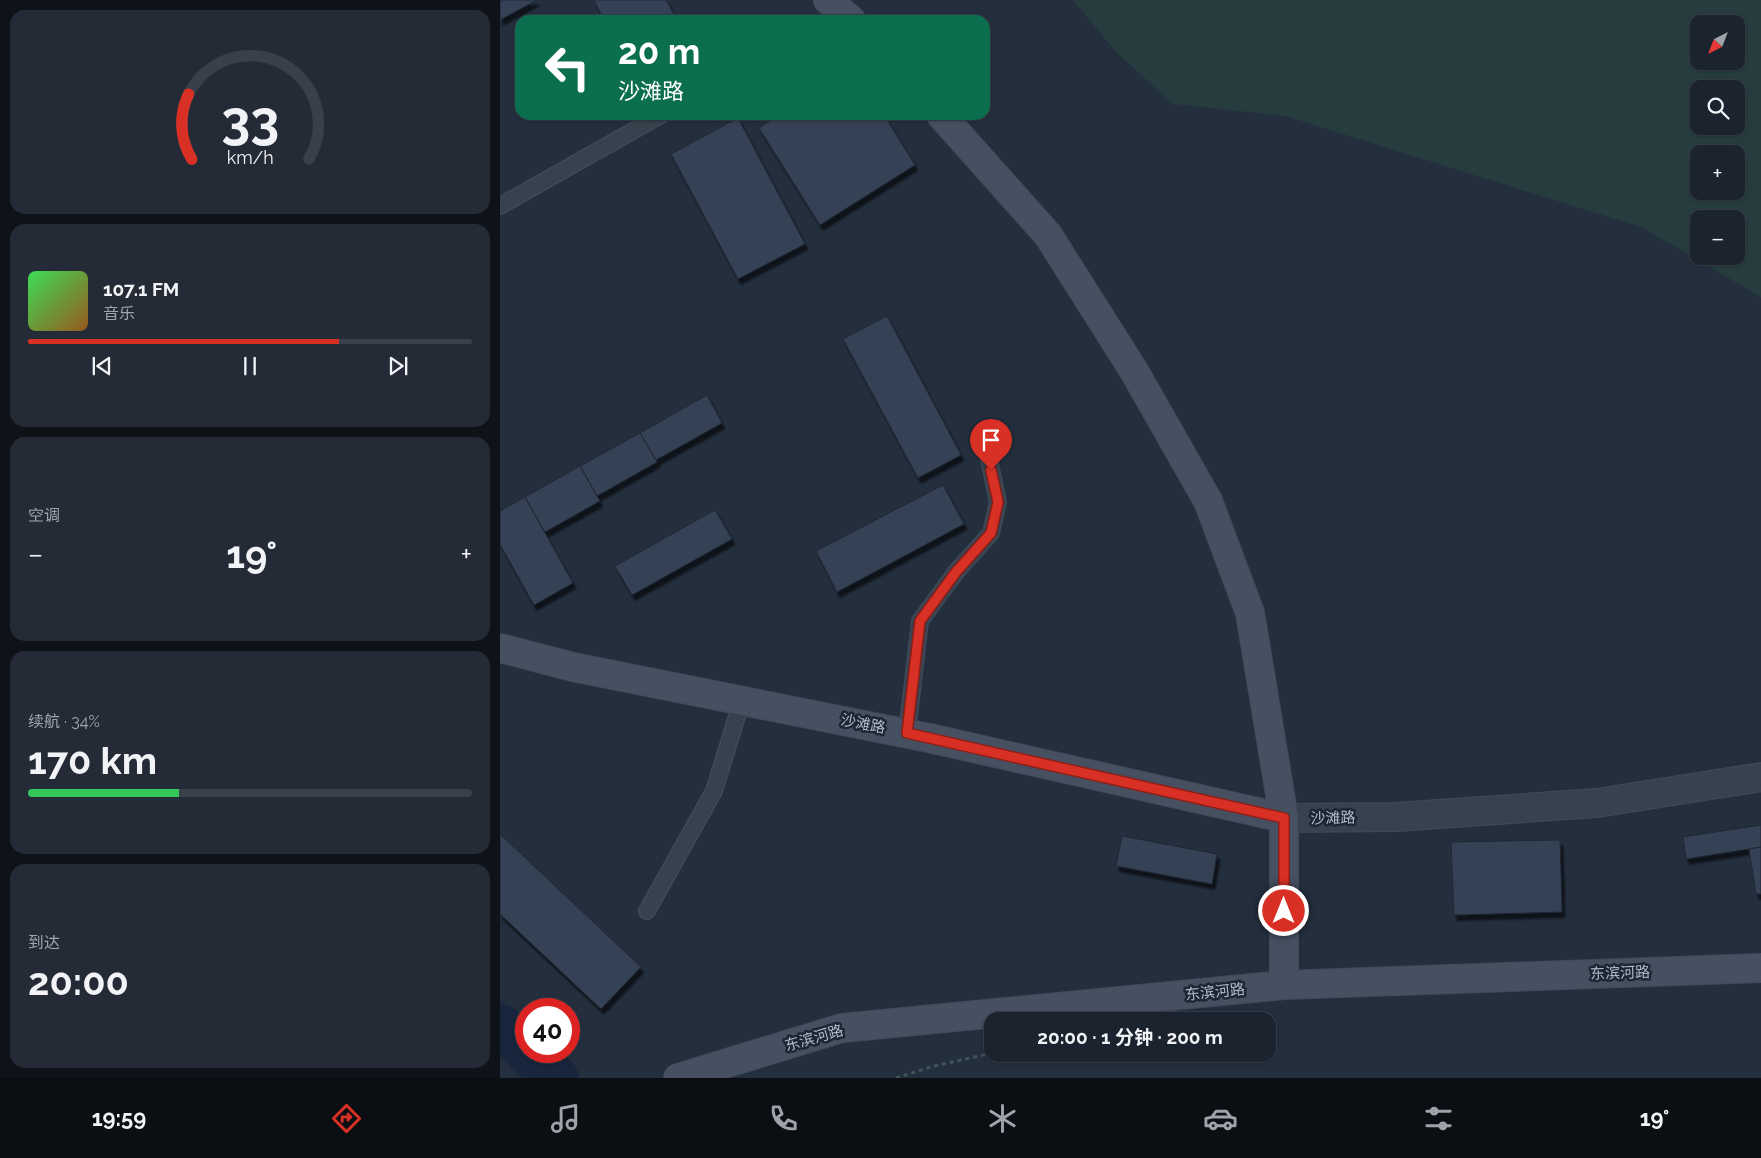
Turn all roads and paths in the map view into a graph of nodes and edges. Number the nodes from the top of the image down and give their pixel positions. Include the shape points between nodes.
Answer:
1 (828, 0) edge
2 (845, 15) edge
3 (652, 120) edge
4 (945, 120) edge
5 (500, 206) edge
6 (988, 454) dead end
7 (500, 648) edge
8 (742, 700) junction
9 (907, 733) junction
10 (1761, 777) edge
11 (1284, 818) junction
12 (647, 910) dead end
13 (1761, 968) edge
14 (1284, 985) junction
15 (984, 1055) edge
16 (678, 1078) edge
17 (896, 1078) edge

1 - 2 main road
3 - 5 lane
4 - 11 main road via 1048,235 1134,371 1208,501 1250,612
6 - 9 lane via 998,502 991,533 956,572 920,621
7 - 8 main road, 沙滩路 via 573,667
8 - 9 main road, 沙滩路
8 - 12 lane via 714,791
9 - 11 main road, 沙滩路
10 - 11 street, 沙滩路 via 1597,803 1396,817
11 - 14 main road
13 - 14 main road, 东滨河路
14 - 16 main road, 东滨河路 via 842,1028
15 - 17 path

